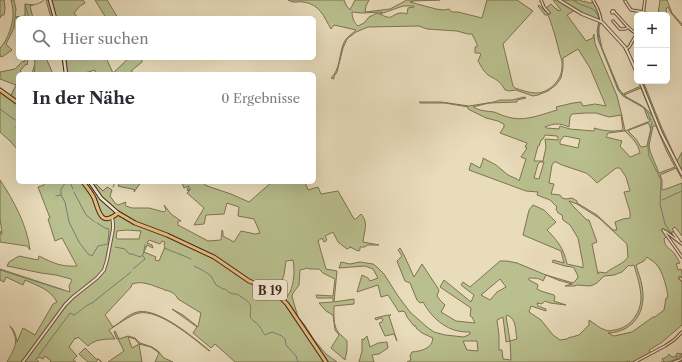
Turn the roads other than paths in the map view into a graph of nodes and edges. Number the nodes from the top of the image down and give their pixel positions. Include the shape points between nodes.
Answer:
1 (50, 0) edge
2 (541, 0) edge
3 (559, 0) edge
4 (593, 0) edge
5 (645, 0) edge
6 (624, 1) dead end
7 (614, 12) dead end
8 (644, 12) joint
9 (549, 13) dead end
10 (54, 16) edge
11 (612, 21) dead end
12 (601, 22) junction
13 (627, 28) junction
14 (634, 32) edge
15 (634, 38) edge
16 (626, 48) junction
17 (64, 60) edge
18 (634, 66) edge
19 (66, 72) edge
20 (641, 84) edge
21 (0, 90) edge
22 (16, 102) edge
23 (682, 174) edge
24 (85, 184) edge
25 (92, 184) edge
26 (111, 207) junction
27 (118, 213) junction
28 (113, 217) junction
29 (673, 233) dead end
30 (682, 244) edge
31 (682, 257) edge
32 (680, 278) dead end
33 (682, 280) edge
34 (682, 332) edge
35 (682, 358) edge
36 (23, 362) edge
37 (326, 362) edge
38 (635, 362) edge
39 (674, 362) edge

1 - 10 main road
2 - 9 street
3 - 12 street
4 - 12 street
5 - 8 street
6 - 8 street via 631,10
7 - 13 street
11 - 13 street via 620,29
12 - 16 street
13 - 14 street
15 - 16 street
16 - 18 street
17 - 19 main road
20 - 23 street via 661,133
21 - 22 main road
24 - 28 main road via 93,195 99,213 104,218
25 - 26 main road
26 - 27 main road
26 - 28 main road via 114,211
27 - 28 main road
27 - 37 main road, B 19 via 206,253 249,281 278,295 287,304
28 - 36 street via 113,229 104,270 65,305
29 - 30 street
30 - 31 street via 663,230
32 - 33 street
34 - 38 street via 665,346
35 - 39 street

